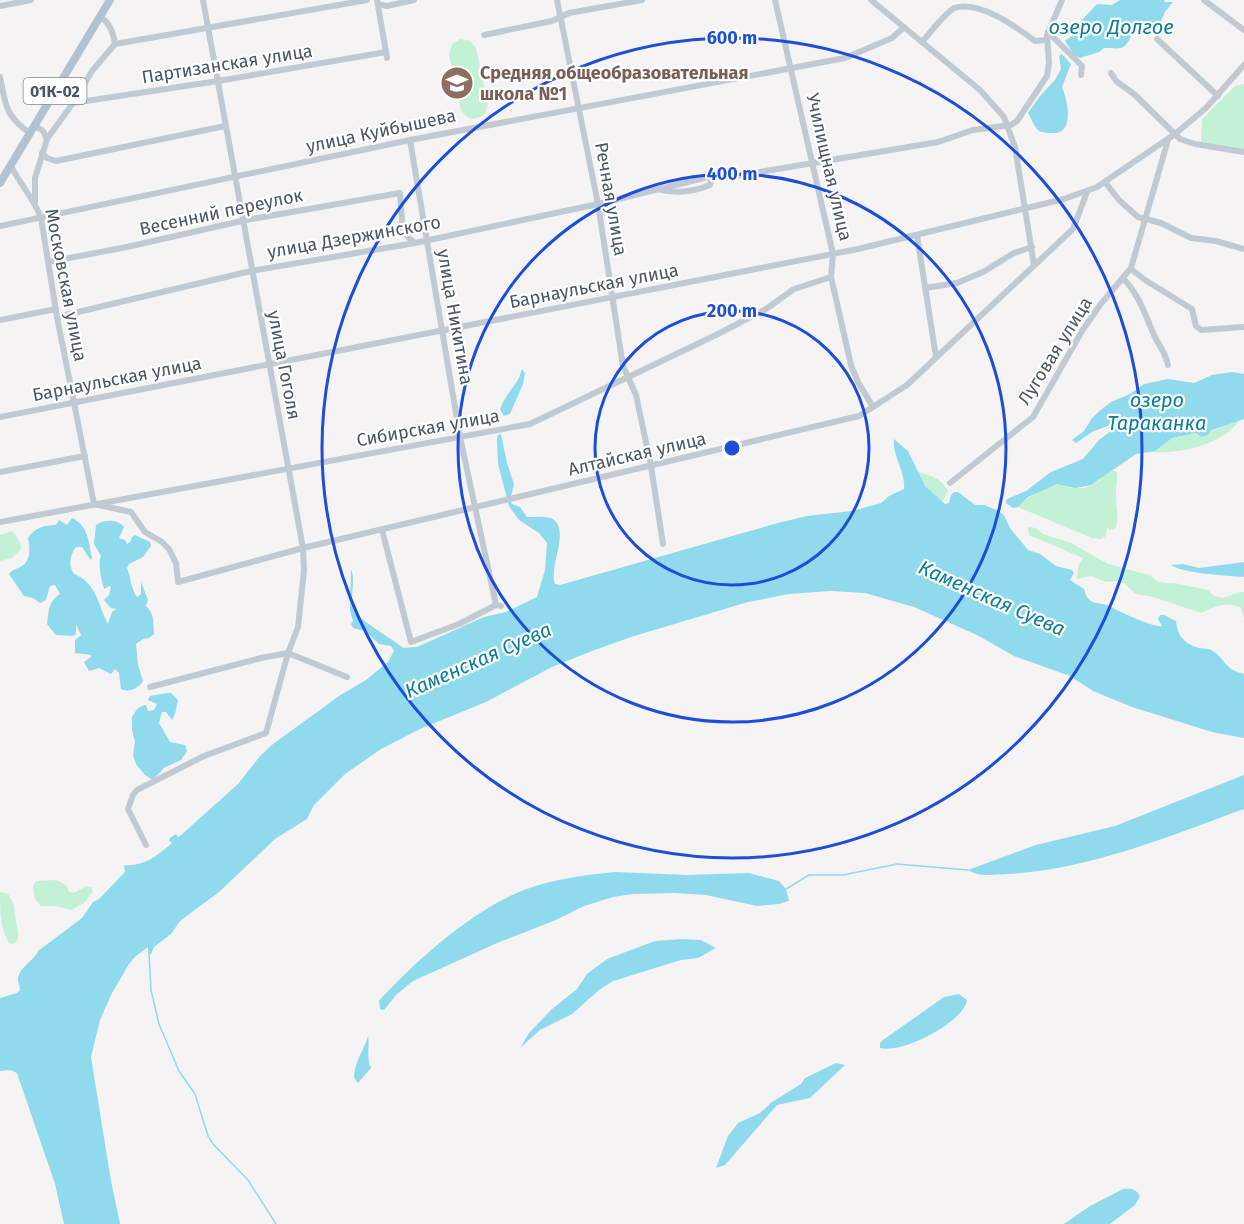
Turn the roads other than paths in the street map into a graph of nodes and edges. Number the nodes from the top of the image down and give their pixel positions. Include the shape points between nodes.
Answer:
1 (31, 0) edge
2 (110, 0) edge
3 (203, 0) edge
4 (367, 0) edge
5 (414, 0) edge
6 (557, 0) edge
7 (642, 0) edge
8 (775, 0) edge
9 (871, 0) edge
10 (1062, 0) edge
11 (1204, 0) edge
12 (378, 2) edge
13 (0, 6) edge
14 (100, 17) junction
15 (561, 18) junction
16 (904, 27) junction
17 (209, 29) junction
18 (1244, 30) edge
19 (1048, 32) junction
20 (484, 35) dead end
21 (1157, 39) dead end
22 (1046, 40) junction
23 (922, 42) junction
24 (115, 44) junction
25 (1244, 65) edge
26 (791, 68) junction
27 (1111, 73) dead end
28 (1081, 75) dead end
29 (0, 77) edge
30 (218, 81) junction
31 (1218, 96) junction
32 (73, 103) junction
33 (579, 107) junction
34 (34, 125) junction
35 (1007, 125) junction
36 (225, 126) junction
37 (29, 133) junction
38 (1175, 134) junction
39 (47, 139) junction
40 (410, 140) junction
41 (1168, 140) junction
42 (1244, 152) edge
43 (42, 153) junction
44 (812, 162) junction
45 (11, 166) junction
46 (234, 177) junction
47 (724, 178) dead end
48 (1105, 182) junction
49 (0, 183) edge
50 (658, 189) junction
51 (1087, 192) junction
52 (400, 193) joint
53 (35, 203) junction
54 (598, 204) junction
55 (1024, 209) junction
56 (41, 218) junction
57 (1145, 218) junction
58 (242, 221) junction
59 (0, 226) edge
60 (917, 235) junction
61 (427, 240) junction
62 (415, 243) junction
63 (1032, 247) junction
64 (1244, 249) edge
65 (833, 254) junction
66 (48, 262) junction
67 (1034, 265) junction
68 (1131, 269) junction
69 (251, 271) junction
70 (831, 277) junction
71 (1123, 278) junction
72 (925, 288) junction
73 (612, 298) junction
74 (56, 309) junction
75 (57, 317) junction
76 (0, 320) edge
77 (1244, 327) edge
78 (443, 331) junction
79 (936, 357) junction
80 (269, 365) junction
81 (1168, 365) dead end
82 (629, 376) junction
83 (73, 403) junction
84 (873, 407) junction
85 (0, 417) edge
86 (460, 437) junction
87 (84, 456) junction
88 (651, 466) junction
89 (288, 468) junction
90 (0, 472) edge
91 (950, 483) dead end
92 (94, 504) junction
93 (476, 508) junction
94 (0, 522) edge
95 (382, 530) junction
96 (663, 544) dead end
97 (303, 548) junction
98 (288, 653) junction
99 (348, 677) dead end
100 (150, 687) dead end
101 (146, 845) dead end

1 - 13 street
2 - 14 main road, 01К-02
3 - 17 street, улица Гоголя
4 - 17 street
5 - 12 street via 387,6
6 - 15 street, Речная улица
7 - 15 street via 568,13
8 - 26 street, Училищная улица
9 - 16 street
10 - 19 street
11 - 18 street
12 - 30 street, Партизанская улица via 386,55
14 - 24 street via 108,22
14 - 34 main road, 01К-02
15 - 20 street
15 - 33 street, Речная улица
16 - 23 street
16 - 26 street, улица Куйбышева via 892,38 845,58
17 - 24 street
17 - 30 street, улица Гоголя
19 - 22 street
19 - 28 street via 1082,66
21 - 31 street
22 - 23 street via 1035,41 987,6 973,2 954,8
22 - 35 street via 1047,76 1017,121
23 - 35 street via 980,90
24 - 32 street via 92,71
25 - 31 street, Барнаульская улица
26 - 33 street, улица Куйбышева
26 - 44 street, Училищная улица
27 - 38 street
29 - 37 street via 13,119
30 - 32 street, Партизанская улица
30 - 36 street, улица Гоголя
31 - 38 street, Барнаульская улица
32 - 39 street
33 - 40 street, улица Куйбышева
33 - 54 street, Речная улица
34 - 37 main road, 01К-02
34 - 39 street
35 - 44 street via 973,130 938,142
35 - 55 street via 1015,147
36 - 43 street via 56,161
36 - 46 street, улица Гоголя
37 - 45 main road, 01К-02
38 - 41 street, Барнаульская улица
38 - 42 street via 1187,142
39 - 43 street
40 - 46 street, улица Куйбышева
40 - 61 street, улица Никитина
41 - 48 street, Барнаульская улица
41 - 57 street, Луговая улица
43 - 53 street via 35,178
44 - 47 street
44 - 65 street, Училищная улица
45 - 49 main road, 01К-02
45 - 53 street, Московская улица
46 - 56 street, улица Куйбышева
46 - 58 street, улица Гоголя
48 - 51 street, Барнаульская улица
48 - 57 street via 1119,200
50 - 50 street, улица Дзержинского via 708,177 712,180 710,185 675,193
50 - 54 street, улица Дзержинского
51 - 55 street, Барнаульская улица
51 - 67 street, Алтайская улица via 1073,229
52 - 58 street, Весенний переулок
52 - 62 street, улица Никитина via 403,233
53 - 56 street, Московская улица
54 - 61 street, улица Дзержинского
54 - 73 street, Речная улица
55 - 60 street, Барнаульская улица
55 - 63 street
56 - 59 street, улица Куйбышева
56 - 66 street, Московская улица
57 - 64 street via 1191,238
57 - 68 street, Луговая улица
58 - 66 street, Весенний переулок
58 - 69 street, улица Гоголя
60 - 65 street, Барнаульская улица
60 - 72 street
61 - 62 street, улица Дзержинского
61 - 78 street, улица Никитина
62 - 69 street, улица Дзержинского
63 - 67 street
63 - 72 street via 957,283
65 - 70 street, Училищная улица
65 - 73 street, Барнаульская улица
66 - 74 street, Московская улица
67 - 79 street, Алтайская улица
68 - 71 street, Луговая улица
68 - 77 street via 1192,309 1196,326 1201,330
69 - 75 street, улица Дзержинского
69 - 80 street, улица Гоголя
70 - 82 street, Сибирская улица via 794,289 766,309
70 - 84 street, Училищная улица via 851,365
71 - 81 street via 1134,289
71 - 91 street, Луговая улица via 1082,331 1033,417
72 - 79 street
73 - 78 street, Барнаульская улица
73 - 82 street, Речная улица via 623,366
74 - 75 street, Московская улица
74 - 76 street
75 - 83 street, Московская улица
78 - 80 street, Барнаульская улица
78 - 86 street, улица Никитина
79 - 84 street, Алтайская улица via 907,385
80 - 83 street, Барнаульская улица
80 - 89 street, улица Гоголя
82 - 86 street, Сибирская улица via 530,424
82 - 88 street, Речная улица
83 - 85 street, Барнаульская улица
83 - 87 street, Московская улица
84 - 88 street, Алтайская улица via 859,416
86 - 89 street, Сибирская улица
86 - 93 street, улица Никитина
87 - 90 street
87 - 92 street, Московская улица
88 - 93 street, Алтайская улица
88 - 96 street, Речная улица
89 - 92 street, Сибирская улица
89 - 97 street, улица Гоголя
92 - 94 street, Сибирская улица
92 - 97 street, Алтайская улица via 131,512 145,532 169,549 176,563 178,582
93 - 95 street, Алтайская улица
93 - 95 street, улица Никитина via 499,605 411,642
95 - 97 street, Алтайская улица
97 - 98 street, улица Гоголя via 302,599 298,627
98 - 99 street
98 - 100 street
98 - 101 street, улица Гоголя via 266,733 204,756 133,795 128,809

